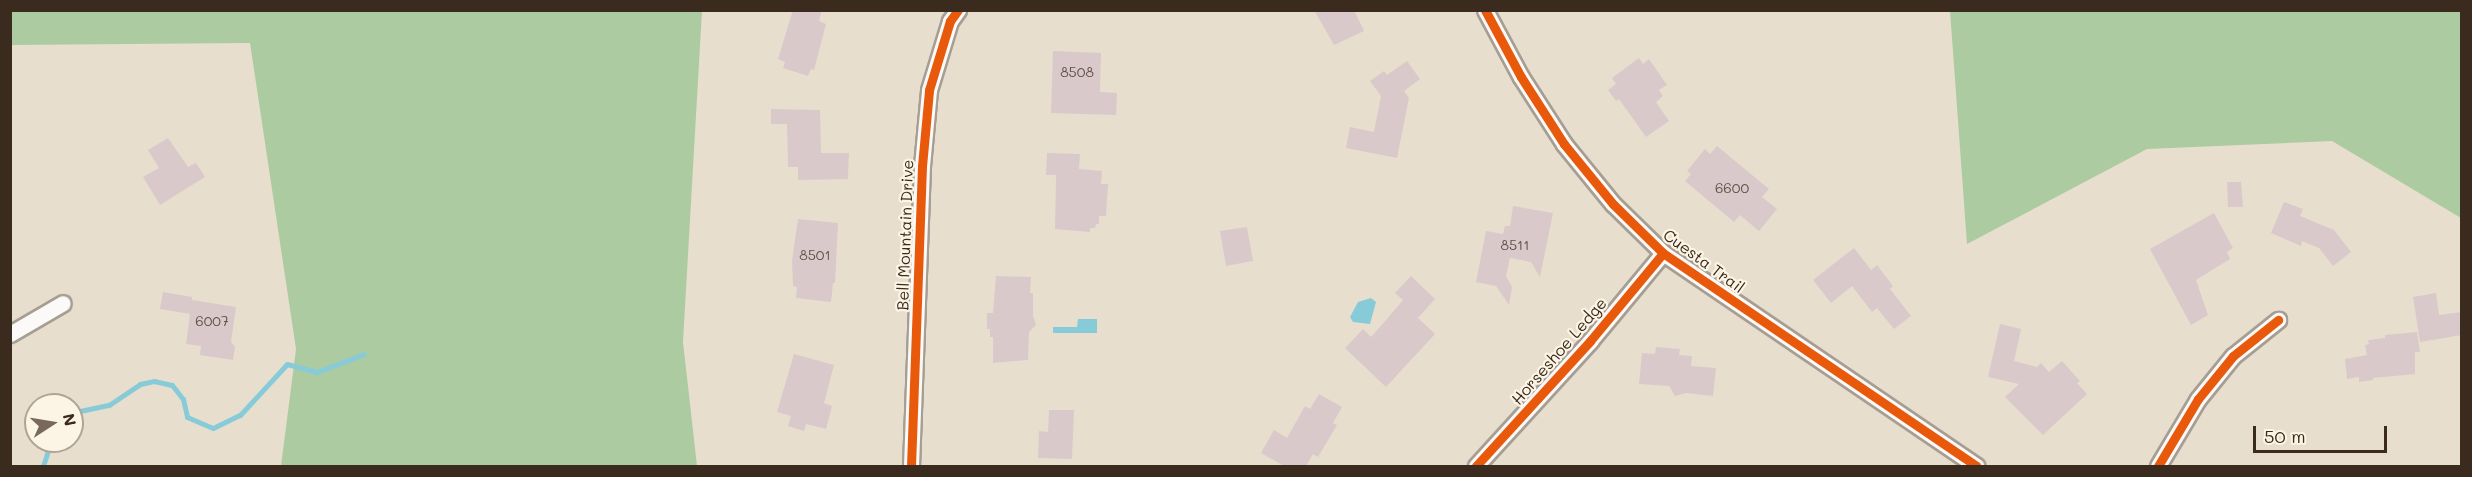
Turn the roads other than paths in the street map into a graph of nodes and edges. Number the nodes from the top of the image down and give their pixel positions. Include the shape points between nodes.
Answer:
1 (958, 10) edge
2 (1485, 10) edge
3 (1663, 253) junction
4 (63, 303) dead end
5 (2278, 320) dead end
6 (10, 334) edge
7 (911, 466) edge
8 (1476, 466) edge
9 (1976, 466) edge
10 (2158, 466) edge

1 - 7 street, Bell Mountain Drive via 950,21 929,90 922,166
2 - 3 street, Cuesta Trail via 1521,77 1564,144 1613,204
3 - 8 street, Horseshoe Ledge via 1590,341
3 - 9 street, Cuesta Trail
4 - 6 street
5 - 10 street via 2233,356 2205,390

